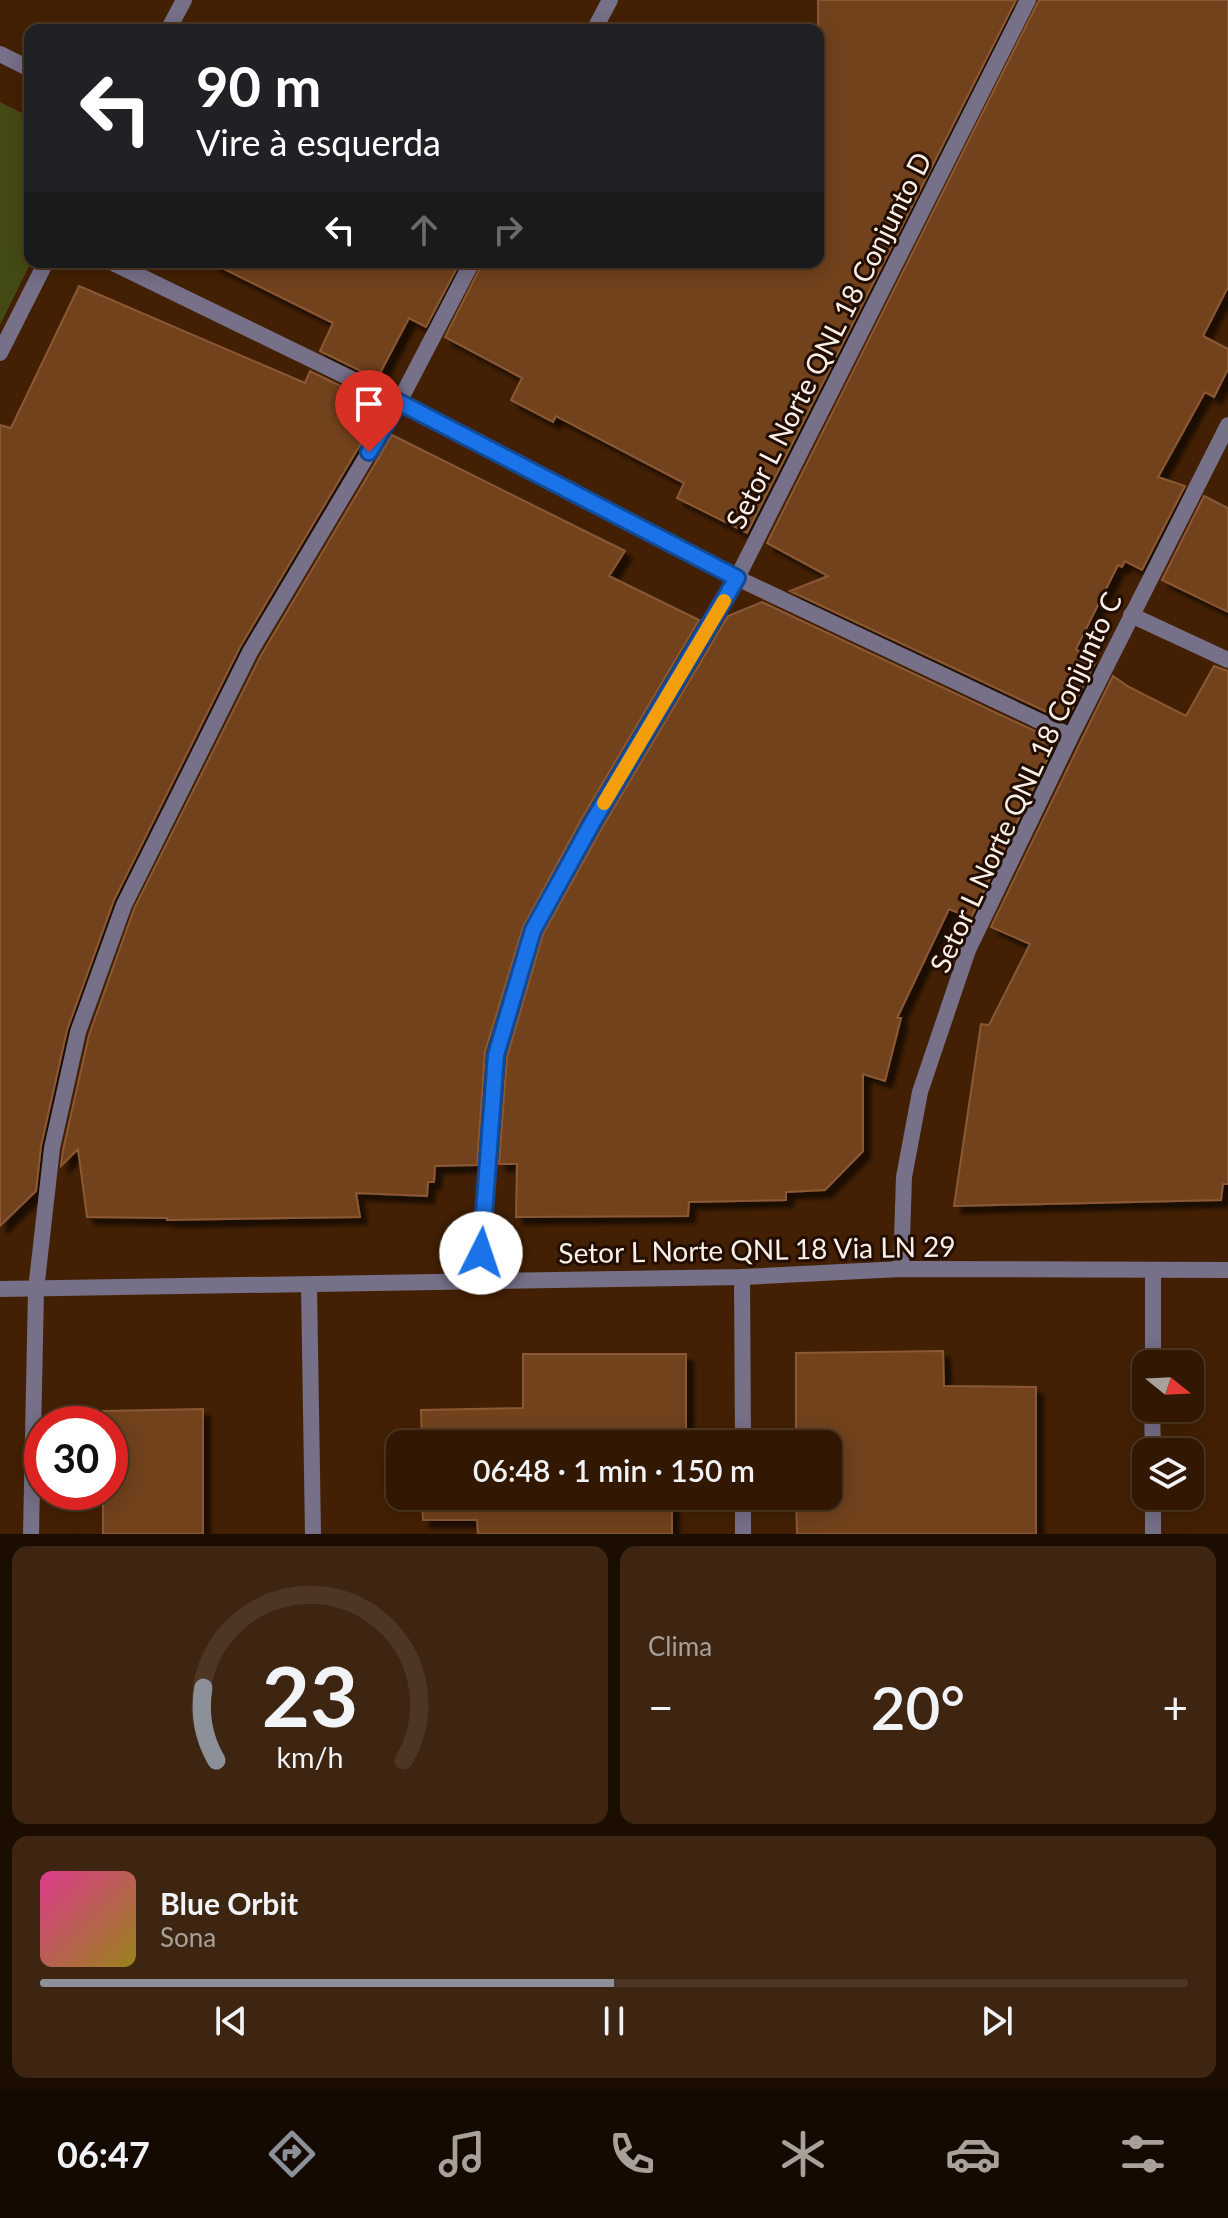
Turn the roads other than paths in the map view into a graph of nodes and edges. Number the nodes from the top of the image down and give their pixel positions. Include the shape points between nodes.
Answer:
1 (184, 0) edge
2 (610, 0) edge
3 (1028, 0) edge
4 (171, 24) edge
5 (597, 24) edge
6 (0, 54) edge
7 (24, 66) edge
8 (43, 268) edge
9 (123, 268) edge
10 (469, 268) edge
11 (0, 353) edge
12 (399, 402) junction
13 (1228, 425) edge
14 (737, 578) junction
15 (1131, 615) junction
16 (1228, 660) edge
17 (1071, 736) junction
18 (901, 1269) junction
19 (1228, 1270) edge
20 (1153, 1272) junction
21 (742, 1277) junction
22 (479, 1281) junction
23 (309, 1285) junction
24 (0, 1289) edge
25 (36, 1290) junction
26 (1153, 1350) edge
27 (743, 1430) edge
28 (743, 1510) edge
29 (1153, 1510) edge
30 (31, 1534) edge
31 (313, 1534) edge
32 (743, 1534) edge
33 (1153, 1534) edge

1 - 4 street
2 - 5 street
3 - 14 street, Setor L Norte QNL 18 Conjunto D
6 - 7 street
8 - 11 street
9 - 12 street
10 - 12 street
12 - 14 street
12 - 25 street via 250,652 124,905 78,1032 52,1148
13 - 15 street, Setor L Norte QNL 18 Conjunto C
14 - 17 street
14 - 22 street, Setor L Norte QNL 18 Conjunto D via 533,930 496,1055
15 - 16 street
15 - 17 street, Setor L Norte QNL 18 Conjunto C
17 - 18 street, Setor L Norte QNL 18 Conjunto C via 968,950 920,1092 904,1177
18 - 20 street, Setor L Norte QNL 18 Via LN 29
18 - 21 street, Setor L Norte QNL 18 Via LN 29
19 - 20 street, Setor L Norte QNL 18 Via LN 29
20 - 26 street
21 - 22 street, Setor L Norte QNL 18 Via LN 29
21 - 27 street
22 - 23 street, Setor L Norte QNL 18 Via LN 29
23 - 25 street, Setor L Norte QNL 18 Via LN 29
23 - 31 street
24 - 25 street, Setor L Norte QNL 18 Via LN 29
25 - 30 street
28 - 32 street
29 - 33 street

